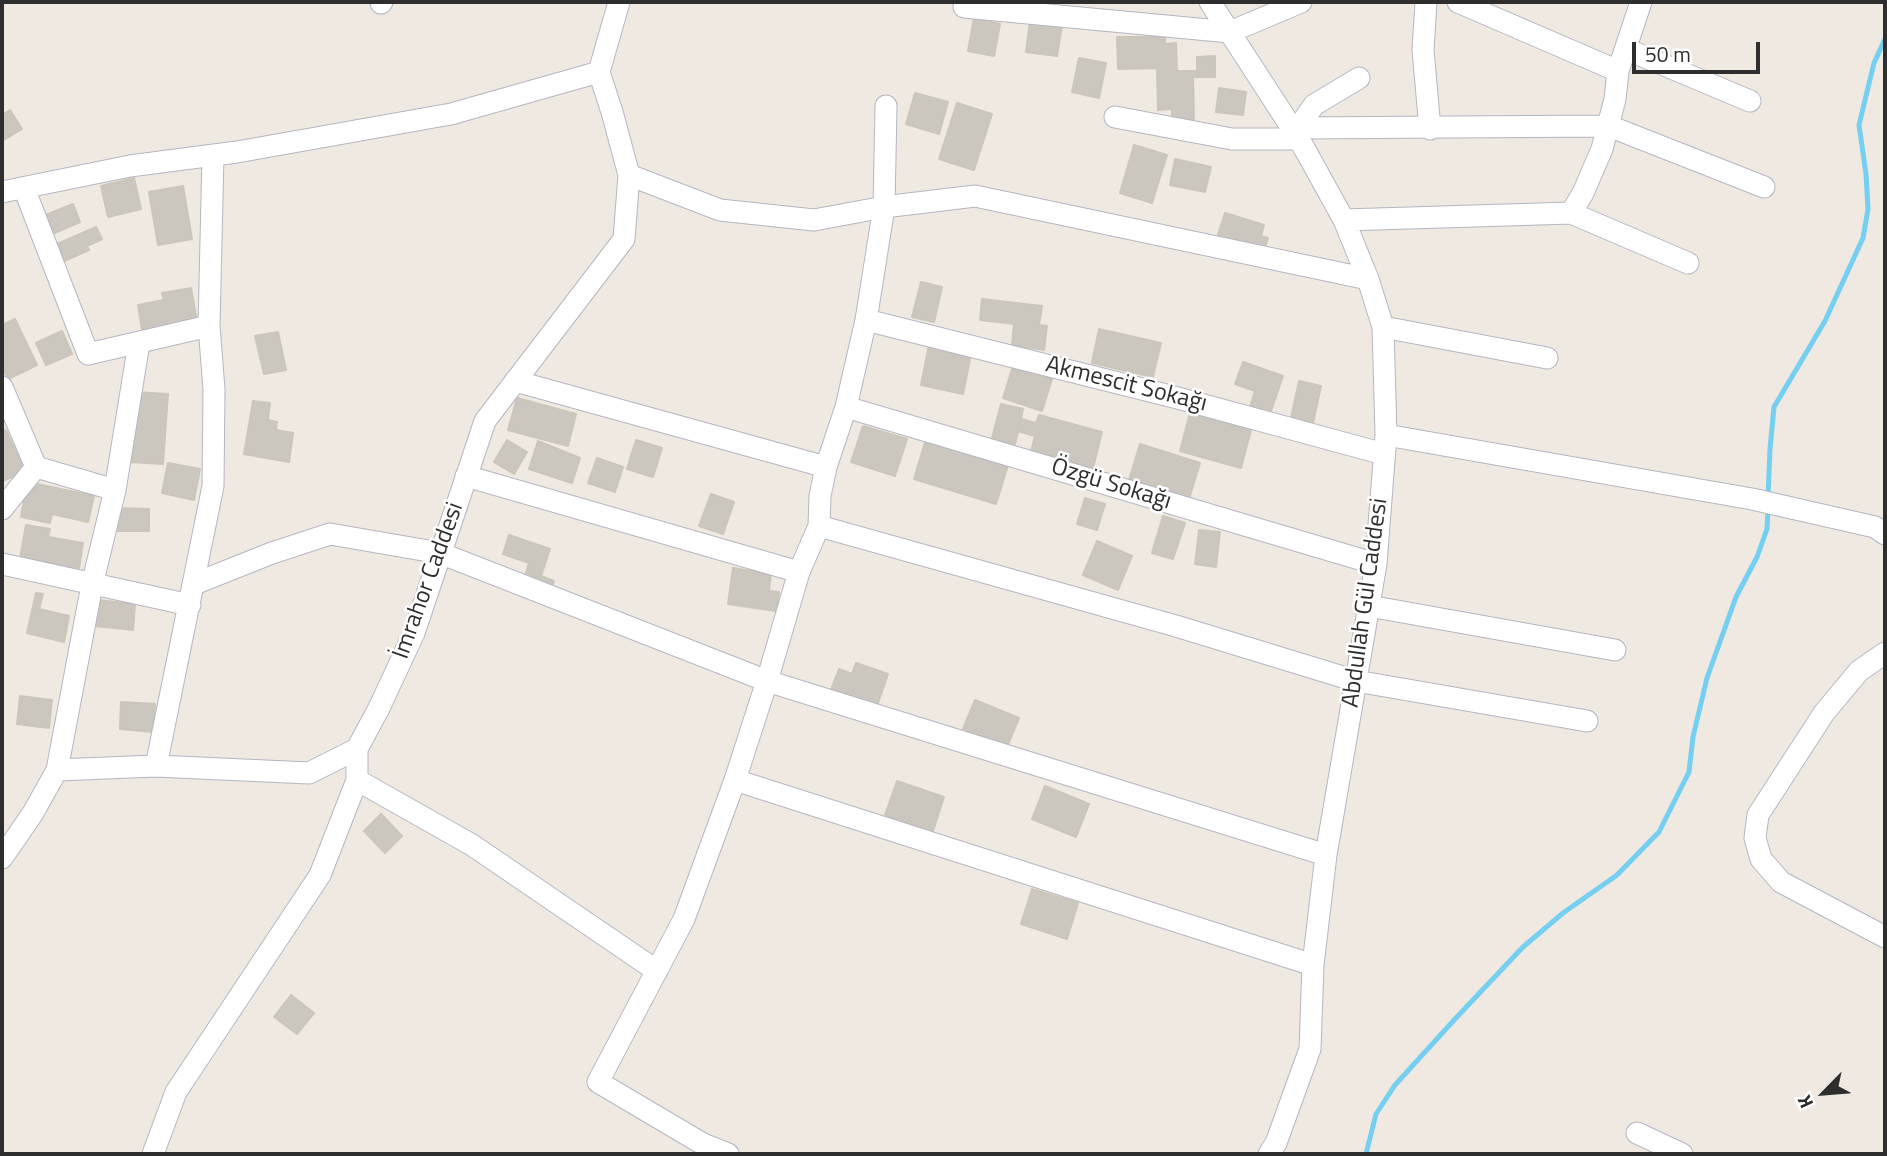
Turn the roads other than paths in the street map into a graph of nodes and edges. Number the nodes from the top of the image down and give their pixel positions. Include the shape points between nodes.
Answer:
1 (619, 2) edge
2 (1210, 2) edge
3 (1301, 2) edge
4 (1426, 2) edge
5 (1458, 2) edge
6 (1641, 2) edge
7 (964, 6) dead end
8 (1230, 32) junction
9 (1626, 49) junction
10 (1618, 71) junction
11 (598, 72) junction
12 (1359, 78) dead end
13 (1750, 101) dead end
14 (886, 106) dead end
15 (1115, 117) dead end
16 (1609, 126) junction
17 (1430, 129) junction
18 (1297, 132) junction
19 (213, 155) junction
20 (629, 175) junction
21 (24, 187) junction
22 (1764, 187) dead end
23 (2, 192) edge
24 (884, 208) junction
25 (1571, 213) junction
26 (1344, 220) junction
27 (1688, 263) dead end
28 (1368, 279) junction
29 (866, 320) junction
30 (209, 326) junction
31 (1382, 327) junction
32 (139, 343) junction
33 (1547, 358) dead end
34 (515, 381) junction
35 (2, 387) edge
36 (846, 407) junction
37 (1385, 445) junction
38 (36, 467) junction
39 (825, 467) junction
40 (466, 476) junction
41 (115, 490) junction
42 (2, 509) edge
43 (819, 526) junction
44 (1885, 534) edge
45 (440, 553) junction
46 (2, 564) edge
47 (1376, 564) junction
48 (799, 572) junction
49 (92, 585) junction
50 (192, 594) junction
51 (1369, 606) junction
52 (1615, 650) dead end
53 (1885, 653) edge
54 (767, 681) junction
55 (1356, 681) junction
56 (1587, 721) dead end
57 (357, 749) junction
58 (156, 766) junction
59 (57, 771) junction
60 (357, 780) junction
61 (735, 780) junction
62 (1326, 855) junction
63 (2, 858) edge
64 (1885, 937) edge
65 (1314, 965) junction
66 (657, 971) junction
67 (1637, 1133) dead end
68 (153, 1154) edge
69 (728, 1154) edge
70 (1269, 1154) edge
71 (1682, 1154) edge

1 - 11 street
2 - 8 street, Abdullah Gül Caddesi
3 - 8 street
4 - 17 street via 1423,50
5 - 10 street
6 - 9 street
7 - 8 street
8 - 18 street, Abdullah Gül Caddesi
9 - 10 street
9 - 13 street
10 - 16 street
11 - 19 street via 451,114
11 - 20 street, İmrahor Caddesi
12 - 18 street via 1314,105
14 - 24 street
15 - 18 street via 1232,139
16 - 17 street
16 - 22 street
16 - 25 street
17 - 18 street
18 - 26 street, Abdullah Gül Caddesi
19 - 21 street
19 - 30 street
20 - 24 street via 720,210 814,220
20 - 34 street, İmrahor Caddesi via 624,239
21 - 23 street
21 - 32 street via 88,354
24 - 28 street via 975,196
24 - 29 street
25 - 26 street
25 - 27 street
26 - 28 street, Abdullah Gül Caddesi
28 - 31 street, Abdullah Gül Caddesi
29 - 36 street
29 - 37 street, Akmescit Sokağı
30 - 32 street
30 - 50 street via 213,486
31 - 33 street
31 - 37 street, Abdullah Gül Caddesi
32 - 41 street
34 - 39 street
34 - 40 street, İmrahor Caddesi via 485,421
35 - 38 street
36 - 39 street
36 - 47 street, Özgü Sokağı
37 - 44 street, Akmescit Sokağı via 1752,499 1875,527
37 - 47 street, Abdullah Gül Caddesi
38 - 41 street
38 - 42 street
39 - 43 street
40 - 45 street, İmrahor Caddesi
40 - 48 street
41 - 49 street
43 - 48 street
43 - 55 street
45 - 50 street via 330,534 272,552
45 - 54 street
45 - 57 street, İmrahor Caddesi via 414,633
46 - 49 street
47 - 51 street, Abdullah Gül Caddesi
48 - 54 street
49 - 50 street
49 - 59 street
50 - 58 street
51 - 52 street
51 - 55 street, Abdullah Gül Caddesi
53 - 64 street via 1860,671 1824,713 1758,815 1755,838 1761,859 1781,882
54 - 61 street
54 - 62 street
55 - 56 street
55 - 62 street, Abdullah Gül Caddesi
57 - 58 street via 309,773
57 - 60 street, İmrahor Caddesi
58 - 59 street
59 - 63 street
60 - 66 street via 472,845
60 - 68 street, İmrahor Caddesi via 320,875 176,1092
61 - 65 street
61 - 66 street via 684,919
62 - 65 street, Abdullah Gül Caddesi
65 - 70 street, Abdullah Gül Caddesi via 1310,1049
66 - 69 street via 598,1082
67 - 71 street

